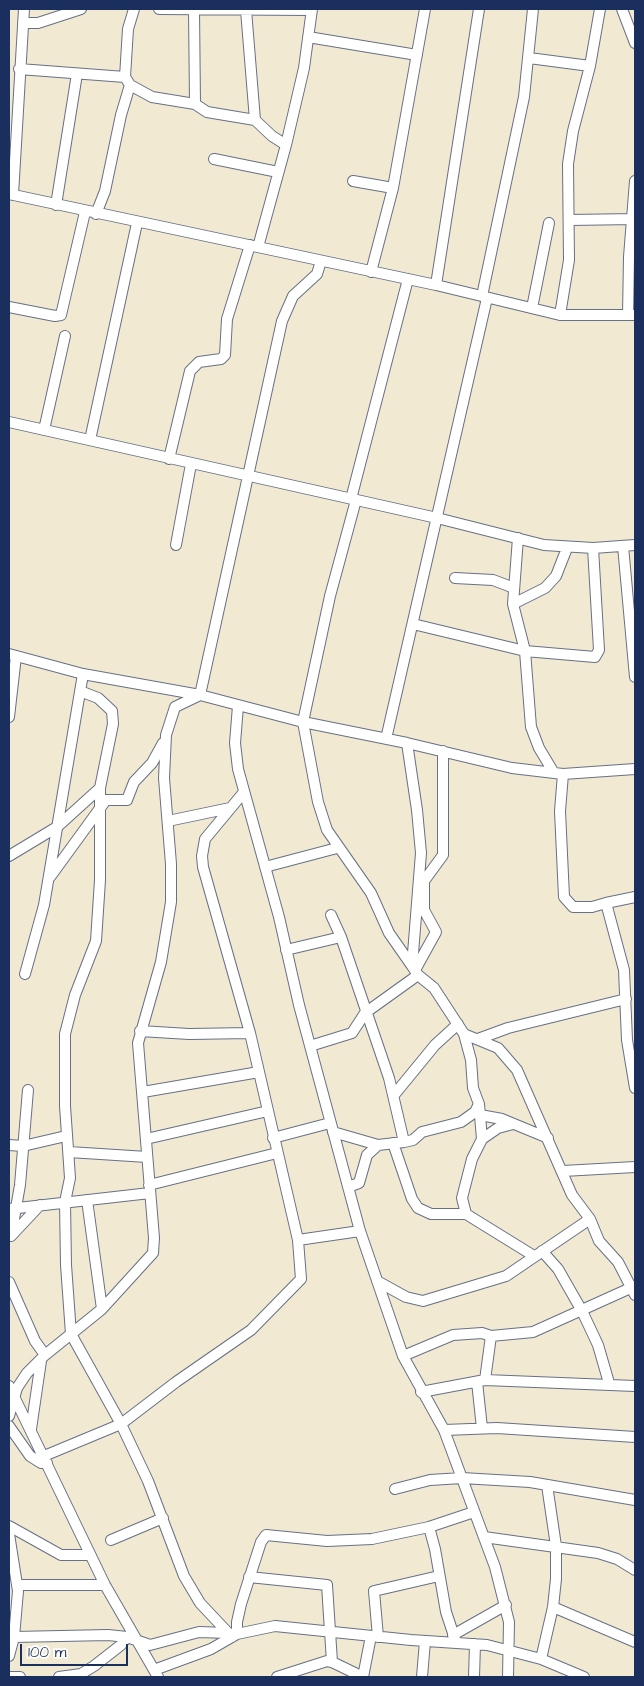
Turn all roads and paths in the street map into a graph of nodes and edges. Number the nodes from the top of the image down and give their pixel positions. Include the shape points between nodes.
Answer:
1 (24, 9) edge
2 (82, 9) edge
3 (134, 9) edge
4 (160, 9) edge
5 (170, 9) edge
6 (194, 9) edge
7 (425, 9) edge
8 (479, 9) edge
9 (533, 9) edge
10 (600, 9) edge
11 (622, 9) edge
12 (246, 10) edge
13 (312, 10) edge
14 (23, 23) junction
15 (308, 37) junction
16 (635, 43) edge
17 (417, 55) junction
18 (530, 58) junction
19 (590, 66) junction
20 (19, 69) junction
21 (77, 74) junction
22 (127, 81) junction
23 (195, 104) junction
24 (255, 120) junction
25 (286, 144) junction
26 (214, 159) dead end
27 (278, 172) junction
28 (353, 181) dead end
29 (635, 181) edge
30 (393, 188) junction
31 (11, 195) edge
32 (56, 205) junction
33 (85, 212) junction
34 (96, 214) junction
35 (634, 219) edge
36 (568, 220) junction
37 (137, 223) junction
38 (549, 223) dead end
39 (254, 246) junction
40 (321, 261) junction
41 (371, 272) junction
42 (408, 279) junction
43 (436, 284) junction
44 (484, 297) junction
45 (9, 307) edge
46 (532, 308) junction
47 (560, 315) junction
48 (632, 315) edge
49 (66, 336) dead end
50 (9, 422) edge
51 (44, 430) junction
52 (90, 440) junction
53 (169, 459) junction
54 (192, 464) junction
55 (248, 476) junction
56 (354, 500) junction
57 (437, 518) junction
58 (518, 538) junction
59 (176, 545) dead end
60 (635, 545) edge
61 (623, 546) junction
62 (567, 548) junction
63 (593, 548) junction
64 (455, 578) dead end
65 (514, 588) junction
66 (513, 604) junction
67 (412, 624) junction
68 (525, 651) junction
69 (12, 655) edge
70 (83, 674) junction
71 (635, 677) edge
72 (80, 691) junction
73 (200, 695) junction
74 (238, 706) junction
75 (9, 717) edge
76 (303, 722) junction
77 (166, 735) junction
78 (386, 739) junction
79 (407, 743) junction
80 (443, 751) junction
81 (635, 769) edge
82 (559, 774) junction
83 (100, 788) junction
84 (244, 792) junction
85 (100, 806) junction
86 (230, 808) junction
87 (168, 821) junction
88 (57, 827) junction
89 (337, 848) junction
90 (9, 856) edge
91 (265, 867) junction
92 (48, 881) junction
93 (635, 897) edge
94 (606, 903) junction
95 (331, 915) dead end
96 (341, 937) junction
97 (286, 950) junction
98 (415, 970) junction
99 (25, 974) dead end
100 (626, 999) junction
101 (365, 1013) junction
102 (458, 1024) junction
103 (140, 1031) junction
104 (250, 1033) junction
105 (464, 1034) junction
106 (478, 1039) junction
107 (310, 1046) junction
108 (259, 1072) junction
109 (635, 1088) edge
110 (28, 1090) dead end
111 (143, 1092) junction
112 (394, 1095) junction
113 (479, 1104) junction
114 (268, 1112) junction
115 (480, 1116) junction
116 (513, 1124) junction
117 (332, 1128) junction
118 (66, 1136) junction
119 (273, 1138) junction
120 (548, 1138) junction
121 (146, 1139) junction
122 (482, 1139) junction
123 (398, 1142) junction
124 (9, 1145) edge
125 (378, 1145) junction
126 (23, 1146) junction
127 (69, 1152) junction
128 (277, 1153) junction
129 (147, 1157) junction
130 (635, 1167) edge
131 (563, 1171) junction
132 (348, 1187) junction
133 (150, 1189) junction
134 (87, 1200) junction
135 (65, 1202) junction
136 (40, 1205) junction
137 (13, 1208) edge
138 (466, 1214) junction
139 (590, 1219) junction
140 (360, 1231) junction
141 (10, 1237) edge
142 (298, 1240) junction
143 (538, 1254) junction
144 (377, 1281) junction
145 (9, 1282) edge
146 (634, 1289) edge
147 (102, 1309) junction
148 (582, 1312) junction
149 (71, 1334) junction
150 (491, 1336) junction
151 (404, 1356) junction
152 (43, 1358) junction
153 (481, 1381) junction
154 (609, 1383) junction
155 (635, 1386) edge
156 (11, 1390) edge
157 (421, 1392) junction
158 (9, 1416) edge
159 (121, 1424) junction
160 (9, 1426) edge
161 (482, 1428) junction
162 (31, 1429) junction
163 (444, 1430) junction
164 (635, 1437) edge
165 (46, 1459) junction
166 (462, 1478) junction
167 (547, 1485) junction
168 (396, 1489) dead end
169 (635, 1500) edge
170 (474, 1512) junction
171 (163, 1518) junction
172 (9, 1526) edge
173 (429, 1527) junction
174 (9, 1534) edge
175 (484, 1537) junction
176 (111, 1540) dead end
177 (556, 1546) junction
178 (90, 1555) junction
179 (635, 1570) edge
180 (12, 1573) edge
181 (439, 1576) junction
182 (250, 1577) junction
183 (17, 1585) junction
184 (105, 1585) junction
185 (506, 1605) junction
186 (553, 1607) junction
187 (330, 1633) junction
188 (11, 1635) edge
189 (232, 1635) junction
190 (375, 1636) junction
191 (131, 1639) junction
192 (455, 1639) junction
193 (425, 1641) junction
194 (635, 1642) edge
195 (475, 1644) junction
196 (509, 1650) junction
197 (9, 1656) edge
198 (541, 1659) junction
199 (332, 1662) junction
200 (156, 1673) edge
201 (9, 1677) edge
202 (20, 1677) edge
203 (59, 1677) edge
204 (277, 1677) edge
205 (422, 1677) edge
206 (474, 1677) edge
207 (508, 1677) edge
208 (584, 1677) edge

1 - 14 street
2 - 14 street via 50,20
3 - 22 street via 128,29
4 - 5 street
5 - 6 street
6 - 12 street
6 - 23 street
7 - 17 street
8 - 43 street
9 - 18 street
10 - 19 street
11 - 16 street
12 - 13 street
12 - 24 street
13 - 15 street
14 - 20 street
15 - 17 street
15 - 25 street
17 - 30 street
18 - 19 street
18 - 44 street
19 - 36 street via 568,164
20 - 21 street
20 - 31 street
21 - 22 street
21 - 32 street
22 - 23 street via 152,97
22 - 34 street via 105,191
23 - 24 street via 208,112
24 - 25 street
25 - 27 street
26 - 27 street
27 - 39 street
28 - 30 street
29 - 35 street
30 - 41 street
31 - 32 street
32 - 33 street
33 - 34 street
33 - 45 street via 61,315
34 - 37 street
35 - 36 street
35 - 48 street via 629,257
36 - 47 street via 569,260
37 - 39 street
37 - 52 street
38 - 46 street
39 - 40 street
39 - 53 street via 227,318 225,355 221,359 199,362 190,372
40 - 41 street
40 - 55 street via 317,274 293,296 282,321
41 - 42 street
42 - 43 street
42 - 56 street
43 - 44 street
44 - 46 street
44 - 57 street
46 - 47 street
47 - 48 street
49 - 51 street
50 - 51 street
51 - 52 street
52 - 53 street
53 - 54 street
54 - 55 street
54 - 59 street
55 - 56 street
55 - 73 street
56 - 57 street
56 - 76 street
57 - 58 street
57 - 67 street
58 - 62 street
58 - 65 street
60 - 61 street
61 - 63 street
61 - 71 street
62 - 63 street
62 - 66 street via 556,576 545,588
63 - 68 street via 598,654 591,657
64 - 65 street via 493,580
65 - 66 street
66 - 68 street
67 - 68 street
67 - 78 street
68 - 82 street via 531,727 539,748
69 - 70 street
69 - 75 street
70 - 72 street
70 - 73 street
72 - 83 street via 98,698 112,711 113,724
72 - 88 street
73 - 74 street
73 - 77 street via 175,707
74 - 76 street
74 - 84 street via 235,743
76 - 78 street
76 - 89 street via 318,802
77 - 85 street via 152,763 134,782 127,800 109,799
77 - 87 street via 164,778
78 - 79 street
79 - 80 street
79 - 98 street via 421,853
80 - 82 street via 512,768
80 - 98 street via 444,855 424,881 424,910 436,932
81 - 82 street
82 - 94 street via 564,898 573,907 587,908
83 - 85 street
83 - 88 street
84 - 86 street
84 - 91 street
85 - 92 street
85 - 118 street via 96,941 75,995 65,1034
86 - 87 street
86 - 104 street via 205,839 202,856 211,902
87 - 103 street via 171,902 160,962
88 - 90 street
88 - 92 street
89 - 91 street
89 - 98 street via 368,888 389,933
91 - 97 street
92 - 99 street
93 - 94 street
94 - 100 street via 622,963
95 - 96 street
96 - 97 street
96 - 101 street
97 - 107 street
98 - 101 street
98 - 102 street via 434,988
100 - 106 street via 508,1028
100 - 109 street via 628,1049
101 - 107 street via 352,1033
101 - 112 street
102 - 105 street
102 - 112 street via 435,1045
103 - 104 street
103 - 111 street via 138,1053
104 - 108 street
105 - 106 street
105 - 113 street via 471,1060 473,1088
106 - 120 street via 498,1048 511,1060
107 - 117 street
108 - 111 street
108 - 114 street
110 - 126 street
111 - 121 street
112 - 123 street
113 - 115 street
113 - 123 street via 475,1112 462,1122 428,1130 413,1140
114 - 119 street
114 - 121 street
115 - 116 street
115 - 122 street
116 - 120 street
116 - 122 street via 498,1128
117 - 119 street
117 - 125 street
117 - 132 street
118 - 126 street
118 - 127 street
119 - 128 street
120 - 131 street
121 - 129 street
122 - 138 street via 472,1159 462,1198
123 - 125 street
123 - 138 street via 412,1199 418,1208 431,1214
124 - 126 street
125 - 132 street via 367,1156 360,1183
126 - 137 street
127 - 129 street
127 - 135 street via 70,1186
128 - 133 street
128 - 142 street
129 - 133 street
130 - 131 street
131 - 139 street via 576,1202
132 - 140 street
133 - 134 street
133 - 147 street via 153,1253
134 - 135 street
134 - 147 street
135 - 136 street
135 - 149 street
136 - 137 street
136 - 141 street
137 - 141 street
138 - 143 street
139 - 143 street
139 - 146 street via 599,1241 612,1253
140 - 142 street
140 - 144 street
142 - 159 street via 301,1279 265,1318
143 - 144 street via 506,1276 423,1301 406,1297
143 - 148 street via 558,1268
144 - 151 street
145 - 152 street
146 - 148 street
147 - 149 street
148 - 150 street via 533,1332
148 - 154 street via 598,1346
149 - 152 street
149 - 159 street
150 - 151 street via 482,1333 453,1335
150 - 153 street
151 - 157 street
152 - 156 street
152 - 162 street
153 - 154 street
153 - 157 street
153 - 161 street
154 - 155 street
156 - 158 street
156 - 162 street
157 - 163 street
159 - 165 street
159 - 171 street
160 - 165 street via 30,1456 41,1463
161 - 163 street
161 - 164 street
162 - 165 street
163 - 166 street
165 - 178 street
166 - 167 street
166 - 168 street via 430,1480
166 - 170 street
167 - 169 street
167 - 177 street
170 - 173 street
170 - 175 street
171 - 176 street
171 - 189 street via 175,1557 200,1603
172 - 178 street via 61,1554
173 - 181 street
173 - 182 street via 340,1542 266,1535
174 - 180 street
175 - 177 street
175 - 185 street
177 - 179 street via 610,1556
177 - 186 street
178 - 184 street
180 - 183 street
181 - 190 street via 374,1591
181 - 192 street
182 - 187 street via 325,1584
182 - 189 street
183 - 184 street
183 - 188 street
184 - 191 street
185 - 192 street
185 - 196 street via 510,1622
186 - 194 street
186 - 198 street
187 - 189 street via 275,1626
187 - 190 street
187 - 199 street
188 - 191 street via 108,1635
188 - 197 street
189 - 191 street via 194,1633 154,1644
189 - 200 street via 211,1649
190 - 193 street
190 - 199 street via 363,1677
191 - 200 street
191 - 203 street via 81,1674
192 - 193 street
192 - 195 street
193 - 205 street
195 - 196 street
195 - 206 street
196 - 198 street
196 - 207 street
198 - 208 street
199 - 204 street via 321,1662
201 - 202 street

